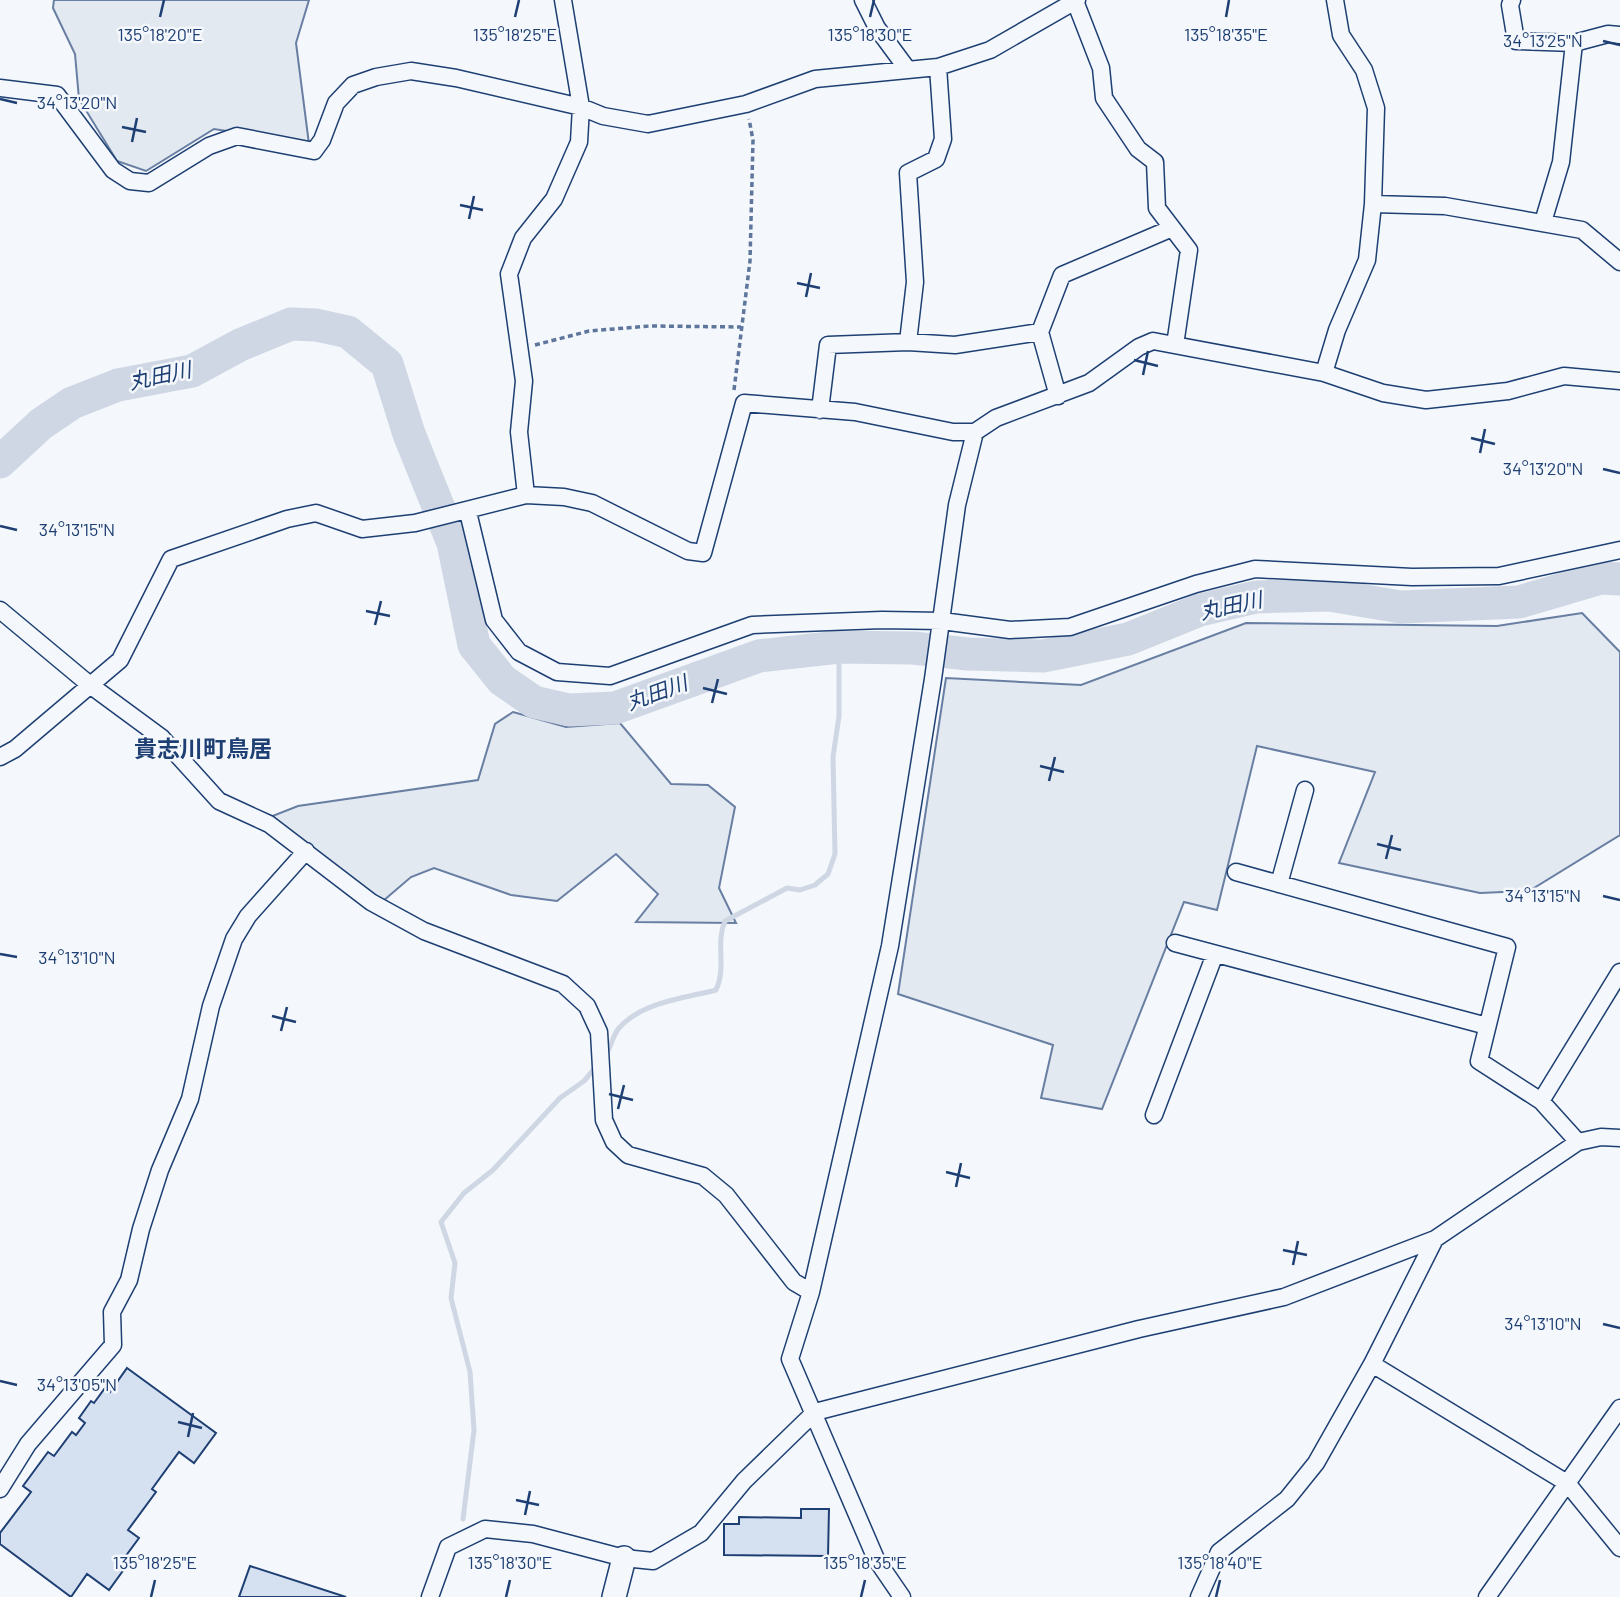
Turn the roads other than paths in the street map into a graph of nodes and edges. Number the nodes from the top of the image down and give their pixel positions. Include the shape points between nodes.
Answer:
1 (563, 0) edge
2 (863, 0) edge
3 (1335, 0) edge
4 (1512, 0) edge
5 (1072, 1) edge
6 (1620, 35) edge
7 (1574, 43) junction
8 (938, 67) junction
9 (908, 71) junction
10 (0, 88) edge
11 (581, 107) junction
12 (1373, 204) junction
13 (1543, 222) junction
14 (1170, 229) junction
15 (1620, 262) edge
16 (1040, 332) junction
17 (908, 342) junction
18 (1175, 345) junction
19 (1324, 373) junction
20 (1620, 381) edge
21 (1058, 396) junction
22 (820, 410) junction
23 (975, 432) junction
24 (526, 495) junction
25 (468, 512) junction
26 (1620, 550) edge
27 (0, 610) edge
28 (942, 621) junction
29 (90, 685) junction
30 (0, 757) edge
31 (1306, 790) dead end
32 (306, 851) junction
33 (1236, 872) dead end
34 (1279, 884) junction
35 (1175, 943) dead end
36 (1215, 954) junction
37 (1620, 972) edge
38 (1488, 1026) junction
39 (1541, 1101) junction
40 (1154, 1115) dead end
41 (1620, 1138) edge
42 (1578, 1142) junction
43 (1435, 1239) junction
44 (811, 1292) junction
45 (1372, 1364) junction
46 (1620, 1408) edge
47 (815, 1412) junction
48 (1567, 1483) junction
49 (0, 1489) edge
50 (1620, 1548) edge
51 (624, 1558) junction
52 (1496, 1594) edge
53 (430, 1597) edge
54 (614, 1597) edge
55 (902, 1597) edge
56 (1199, 1597) edge

1 - 11 street
2 - 9 street
3 - 12 street via 1341,35 1364,71 1376,108
4 - 7 street via 1516,41
5 - 8 street via 990,50
5 - 14 street via 1101,68 1104,99 1138,149 1155,162 1157,208
6 - 7 street
7 - 13 street via 1561,162
8 - 9 street
8 - 17 street via 943,139 936,159 908,173 915,282
9 - 11 street via 815,79 746,104 648,124
10 - 11 street via 57,95 113,170 130,181 149,183 209,146 237,136 314,151 336,103 353,85 411,71
11 - 24 street via 579,142 554,199 523,238 509,274 524,381 519,432
12 - 13 street via 1445,206
12 - 19 street via 1367,260
13 - 15 street via 1582,230
14 - 16 street via 1062,275
14 - 18 street via 1189,250
16 - 17 street via 955,345
16 - 21 street
17 - 22 street via 828,345
18 - 19 street
18 - 21 street via 1153,341 1139,347 1089,383
19 - 20 street via 1382,393 1426,400 1508,391 1564,376
21 - 23 street via 996,418
22 - 23 street
22 - 24 street via 744,403 703,553 688,551 592,503
23 - 28 street via 957,505
24 - 25 street
25 - 28 street via 494,620 519,652 557,672 610,676 751,625 822,620
25 - 29 street via 362,529 316,513 171,559 120,660
26 - 28 street via 1499,576 1255,569 1070,627 1010,630
27 - 29 street
28 - 44 street via 890,946
29 - 30 street
29 - 32 street via 162,738 219,800 269,824
31 - 34 street
32 - 44 street via 371,902 424,930 563,984 587,1006 599,1032 604,1120 614,1142 628,1155 703,1176 726,1195 794,1282
32 - 49 street via 248,916 234,939 211,1006 190,1099 160,1170 129,1280 112,1312 113,1345 27,1444
33 - 34 street
34 - 38 street via 1507,947
35 - 36 street
36 - 38 street
36 - 40 street
37 - 39 street
38 - 39 street via 1479,1062
39 - 42 street
41 - 42 street
42 - 43 street
43 - 45 street
43 - 47 street via 1284,1297
44 - 47 street via 790,1359
45 - 48 street
45 - 56 street via 1316,1463 1287,1499 1219,1552
46 - 48 street
47 - 51 street via 744,1480 701,1532 653,1561
47 - 55 street via 876,1559
48 - 50 street
48 - 52 street
51 - 53 street via 533,1534 485,1529 448,1547
51 - 54 street

